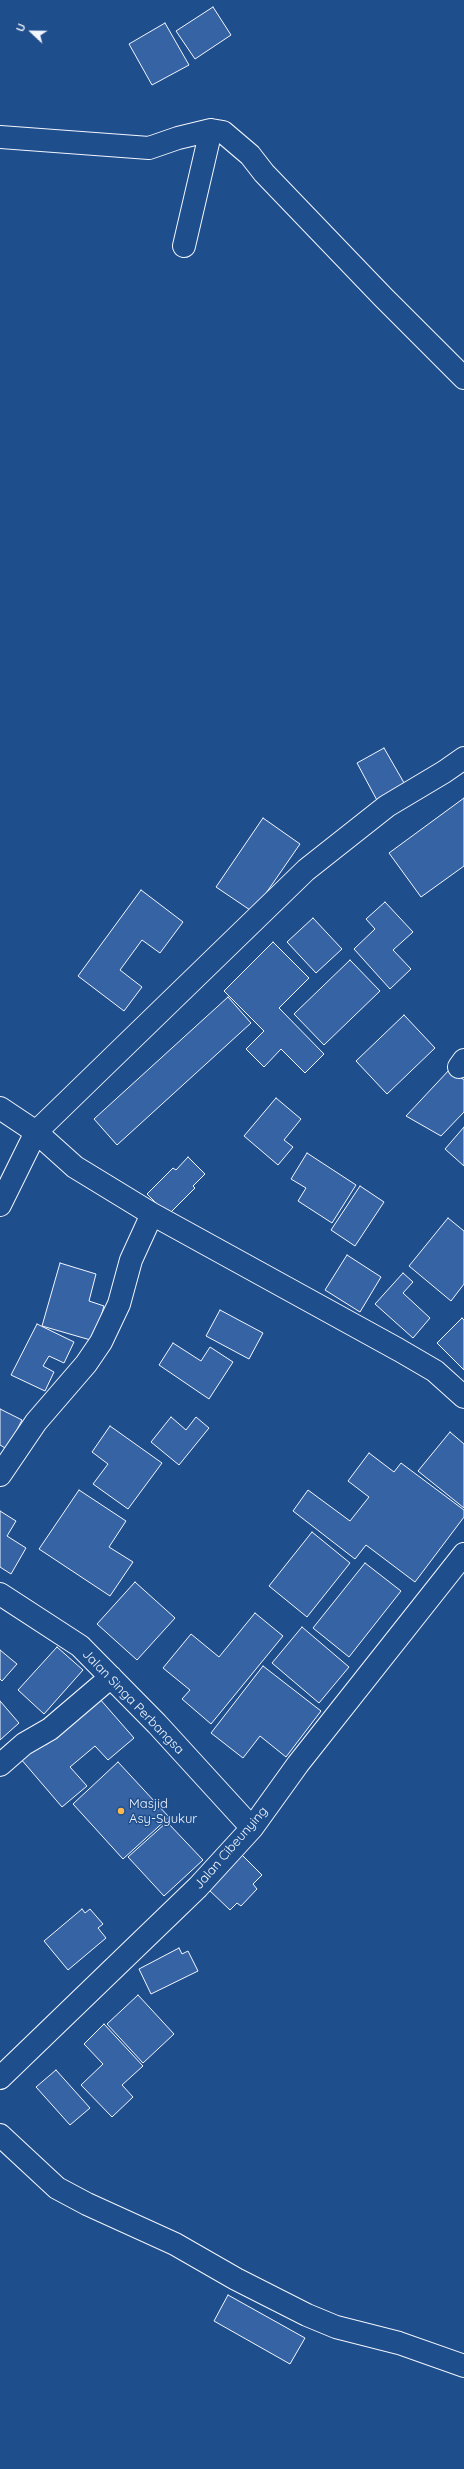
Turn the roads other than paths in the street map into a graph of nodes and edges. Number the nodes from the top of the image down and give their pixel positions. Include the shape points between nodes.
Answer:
1 (211, 130) junction
2 (0, 137) edge
3 (184, 246) dead end
4 (464, 378) edge
5 (464, 758) edge
6 (0, 1108) edge
7 (36, 1132) junction
8 (0, 1206) edge
9 (152, 1214) junction
10 (464, 1397) edge
11 (0, 1475) edge
12 (464, 1554) edge
13 (0, 1594) edge
14 (111, 1677) junction
15 (0, 1765) edge
16 (252, 1828) junction
17 (0, 2078) edge
18 (0, 2135) edge
19 (464, 2366) edge

1 - 2 street via 149,148
1 - 3 street
1 - 4 street via 223,132 250,155 264,173
5 - 7 street via 387,806 306,870
6 - 7 street
7 - 8 street
7 - 9 street via 75,1167
9 - 10 street via 399,1350 435,1372
9 - 11 street via 131,1260 119,1304 101,1342 86,1364 36,1422
12 - 16 street, Jalan Cibeunying via 318,1739
13 - 14 street, Jalan Singa Perbangsa via 80,1646
14 - 15 street via 50,1729 24,1744
14 - 16 street, Jalan Singa Perbangsa
16 - 17 street, Jalan Cibeunying via 198,1887
18 - 19 street via 57,2188 175,2244 307,2315 336,2328 399,2343

